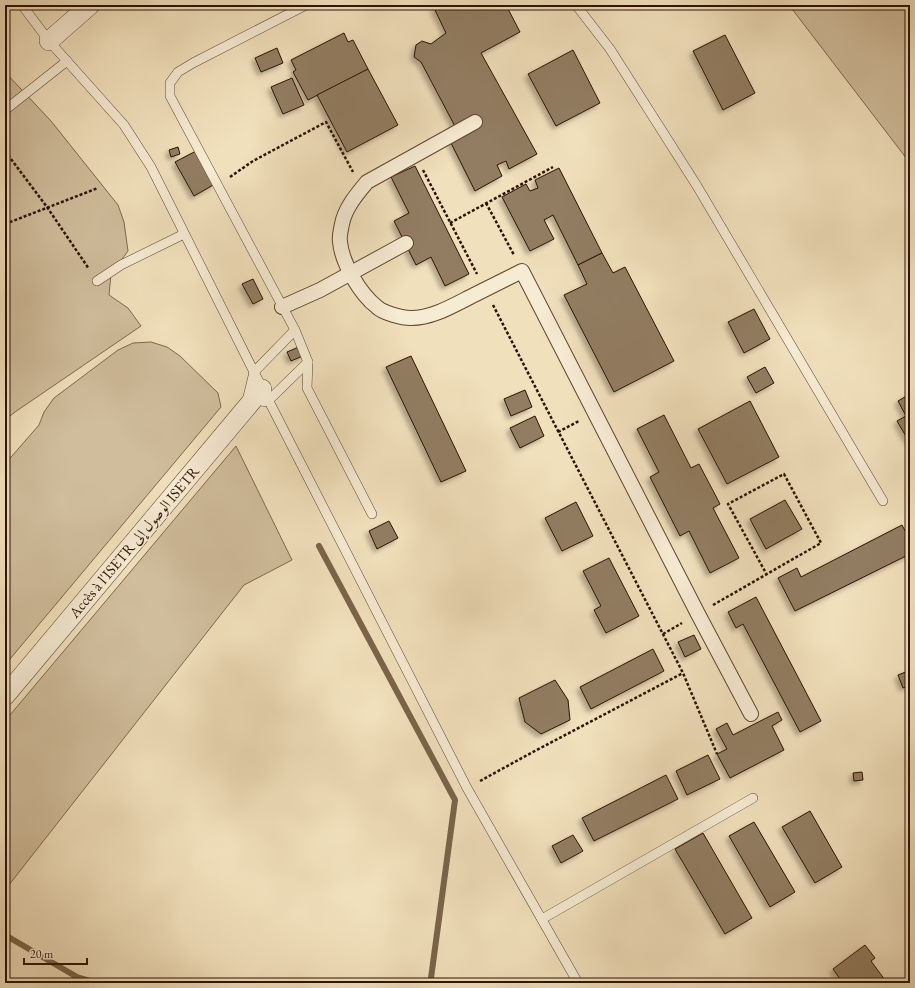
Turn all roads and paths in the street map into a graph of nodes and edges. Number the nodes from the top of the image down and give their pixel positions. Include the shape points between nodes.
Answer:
1 (22, 5) edge
2 (90, 5) edge
3 (306, 5) edge
4 (576, 5) edge
5 (49, 41) junction
6 (67, 61) junction
7 (5, 110) edge
8 (475, 122) dead end
9 (5, 151) edge
10 (415, 155) junction
11 (553, 167) dead end
12 (218, 185) junction
13 (98, 188) dead end
14 (362, 189) junction
15 (486, 203) junction
16 (48, 207) junction
17 (450, 223) junction
18 (5, 224) edge
19 (184, 234) junction
20 (406, 243) dead end
21 (522, 271) junction
22 (351, 273) junction
23 (97, 281) joint
24 (485, 290) junction
25 (282, 307) junction
26 (295, 330) junction
27 (308, 362) junction
28 (254, 372) junction
29 (266, 395) junction
30 (245, 410) junction
31 (595, 413) junction
32 (558, 432) junction
33 (883, 501) dead end
34 (372, 514) dead end
35 (766, 575) junction
36 (698, 614) junction
37 (663, 634) junction
38 (683, 673) junction
39 (5, 696) edge
40 (751, 714) dead end
41 (717, 754) dead end
42 (467, 788) junction
43 (753, 798) dead end
44 (542, 919) junction
45 (578, 983) edge

1 - 5 lane
2 - 5 street
3 - 12 lane via 193,63 178,72 170,83 170,96
4 - 33 lane via 610,49 697,186
5 - 6 lane
6 - 7 lane
6 - 19 lane via 128,130
8 - 10 street
9 - 16 path
10 - 14 street via 367,182
10 - 17 path
11 - 15 path
12 - 14 path via 253,161 326,122
12 - 25 lane
13 - 16 path
14 - 22 street via 348,207 341,228 343,257
15 - 17 path
15 - 21 path
16 - 18 path
16 - 23 path
17 - 24 path
19 - 23 lane via 121,265
19 - 28 lane
20 - 22 street
21 - 24 street
21 - 31 street
22 - 24 street via 377,308 411,318 428,316
22 - 25 street
24 - 32 path
25 - 26 lane
26 - 27 lane
26 - 28 lane
27 - 29 lane
27 - 34 lane via 307,388
28 - 29 lane
28 - 30 lane
29 - 30 street, Accès à l'ISETR الوصول إلى ISETR
29 - 42 lane
30 - 39 street, Accès à l'ISETR الوصول إلى ISETR
31 - 32 path
31 - 36 street
32 - 37 path
35 - 35 path via 728,504 784,474 821,543
35 - 36 path
36 - 37 path
36 - 40 street
37 - 38 path
38 - 41 path
38 - 42 path
42 - 44 lane
43 - 44 lane
44 - 45 lane

